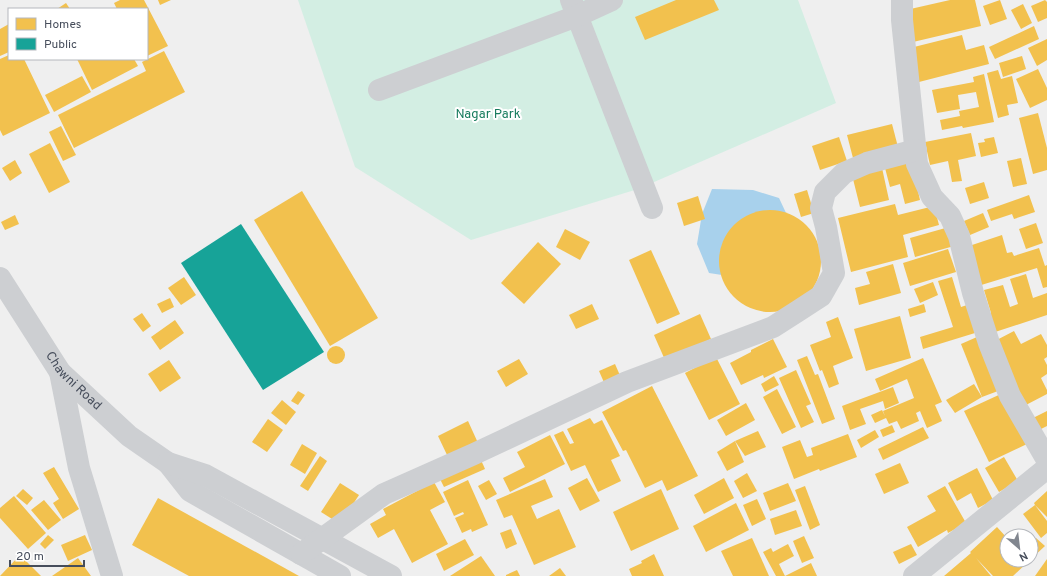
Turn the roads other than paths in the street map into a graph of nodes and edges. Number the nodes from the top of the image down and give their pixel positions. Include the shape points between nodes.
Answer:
1 (612, 0) edge
2 (902, 0) edge
3 (574, 8) edge
4 (379, 90) dead end
5 (916, 150) junction
6 (652, 208) dead end
7 (0, 278) edge
8 (60, 372) junction
9 (1047, 460) edge
10 (168, 463) junction
11 (1047, 468) edge
12 (323, 538) junction
13 (302, 554) junction
14 (112, 576) edge
15 (340, 576) edge
16 (390, 576) edge
17 (914, 576) edge

1 - 3 street
2 - 5 street
3 - 4 street
3 - 6 street
5 - 9 street via 918,164 932,197 950,216 959,236 989,343 1010,396
5 - 12 street via 867,163 844,173 825,192 821,208 834,274 821,296 773,327 627,382 384,494
7 - 8 street, Chawni Road
8 - 10 street, Chawni Road via 129,436
8 - 14 street via 79,468
10 - 12 street, Chawni Road via 205,475
10 - 13 street, Chawni Road via 190,491
11 - 17 street
12 - 13 street
12 - 16 street, Chawni Road
13 - 15 street, Chawni Road

